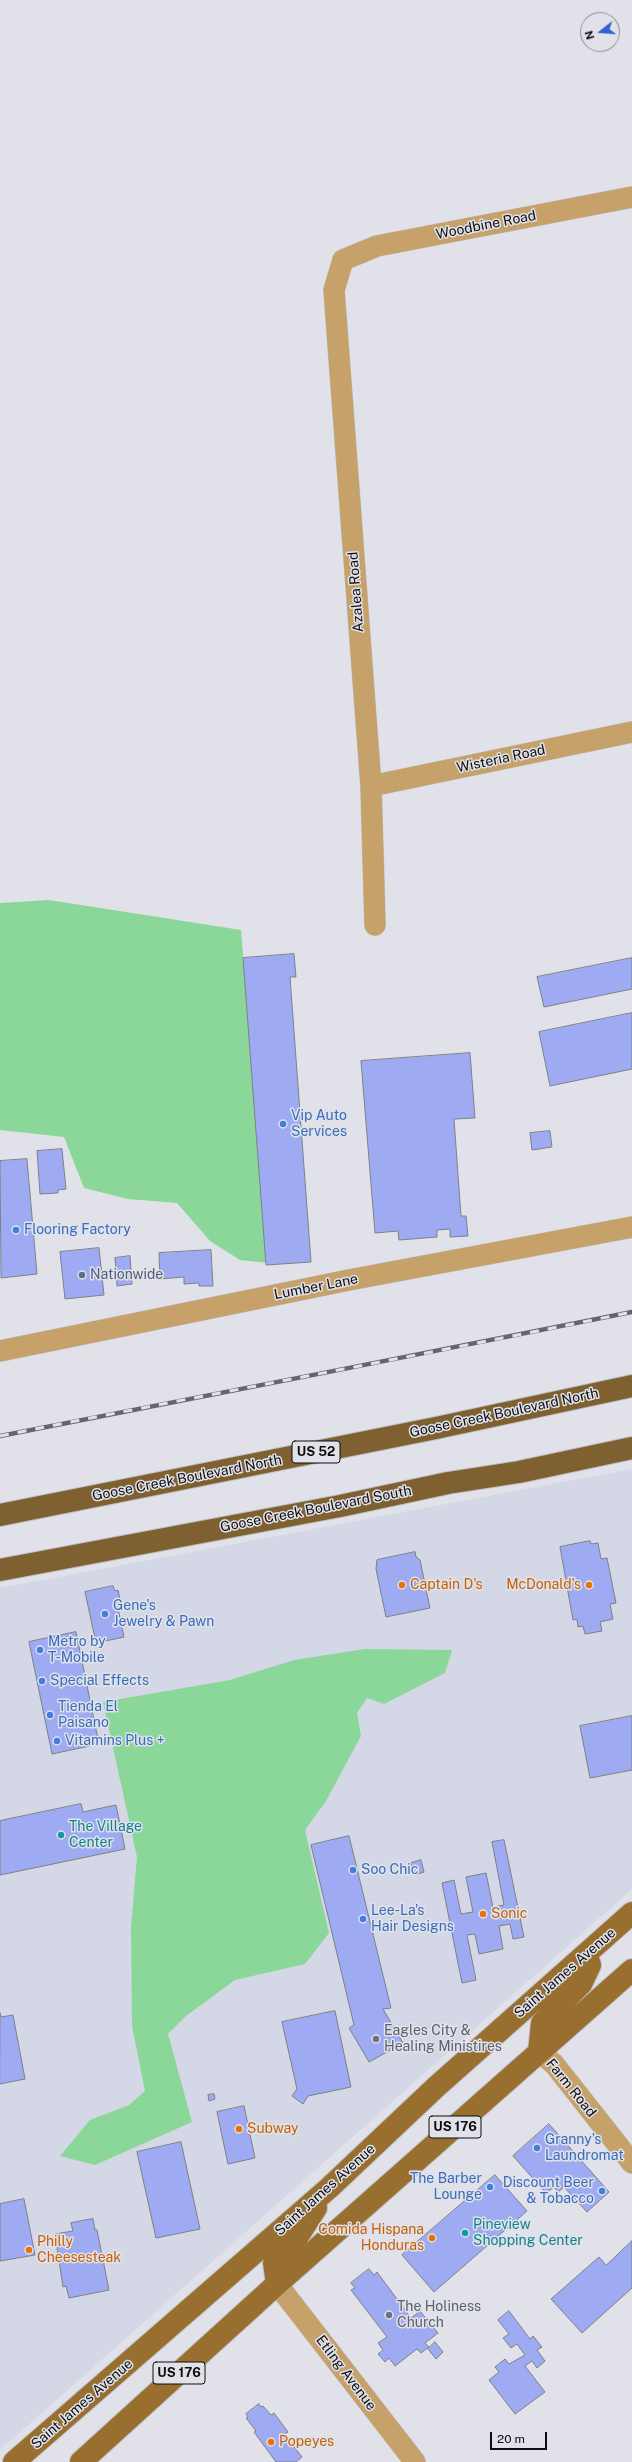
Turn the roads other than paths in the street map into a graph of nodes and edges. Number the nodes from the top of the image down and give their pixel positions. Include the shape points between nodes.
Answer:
1 (632, 197) edge
2 (343, 260) joint
3 (632, 732) edge
4 (371, 786) junction
5 (375, 925) dead end
6 (632, 1227) edge
7 (0, 1351) edge
8 (632, 1386) edge
9 (632, 1448) edge
10 (0, 1515) edge
11 (0, 1570) edge
12 (632, 1914) edge
13 (586, 1954) junction
14 (632, 1970) edge
15 (539, 2052) junction
16 (632, 2164) edge
17 (329, 2188) junction
18 (277, 2284) junction
19 (14, 2462) edge
20 (81, 2462) edge
21 (415, 2462) edge

1 - 2 street, Woodbine Road via 377,246
2 - 4 street, Azalea Road via 334,290
3 - 4 street, Wisteria Road
4 - 5 street, Azalea Road
6 - 7 street, Lumber Lane via 349,1280
8 - 10 highway, Goose Creek Boulevard North / US 52
9 - 11 highway, Goose Creek Boulevard South via 519,1472 448,1483
12 - 13 main road, Saint James Avenue / US 176
13 - 15 main road via 590,1965 581,1984 542,2023
13 - 17 main road, Saint James Avenue / US 176 via 436,2087
14 - 15 main road, US 176
15 - 16 street, Farm Road via 554,2064
15 - 18 main road, US 176
17 - 18 main road via 296,2239 274,2263
17 - 19 main road, Saint James Avenue / US 176
18 - 20 main road, US 176
18 - 21 street, Etling Avenue

